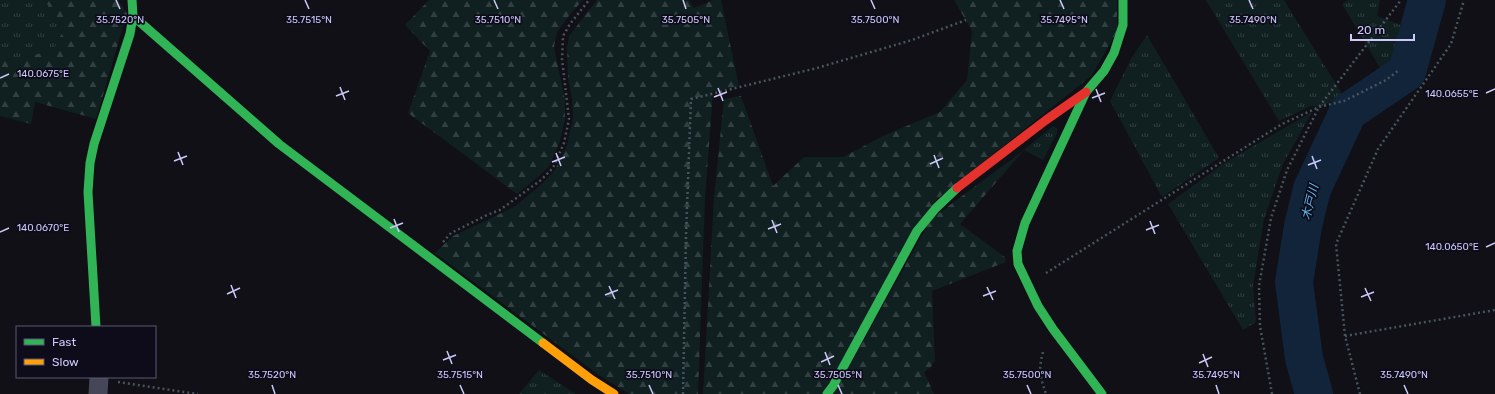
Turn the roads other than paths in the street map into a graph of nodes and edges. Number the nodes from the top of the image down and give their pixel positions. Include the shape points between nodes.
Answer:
1 (132, 0) edge
2 (1123, 0) edge
3 (133, 16) junction
4 (1086, 92) junction
5 (96, 326) edge
6 (614, 394) edge
7 (827, 394) edge
8 (1102, 394) edge

1 - 3 street
2 - 4 street via 1123,25 1114,54 1104,71
3 - 5 street via 130,34 90,163 88,192
3 - 6 street via 279,144
4 - 7 street via 1063,106 976,173 927,216
4 - 8 street via 1038,192 1019,238 1017,251 1018,264 1027,285 1052,329

